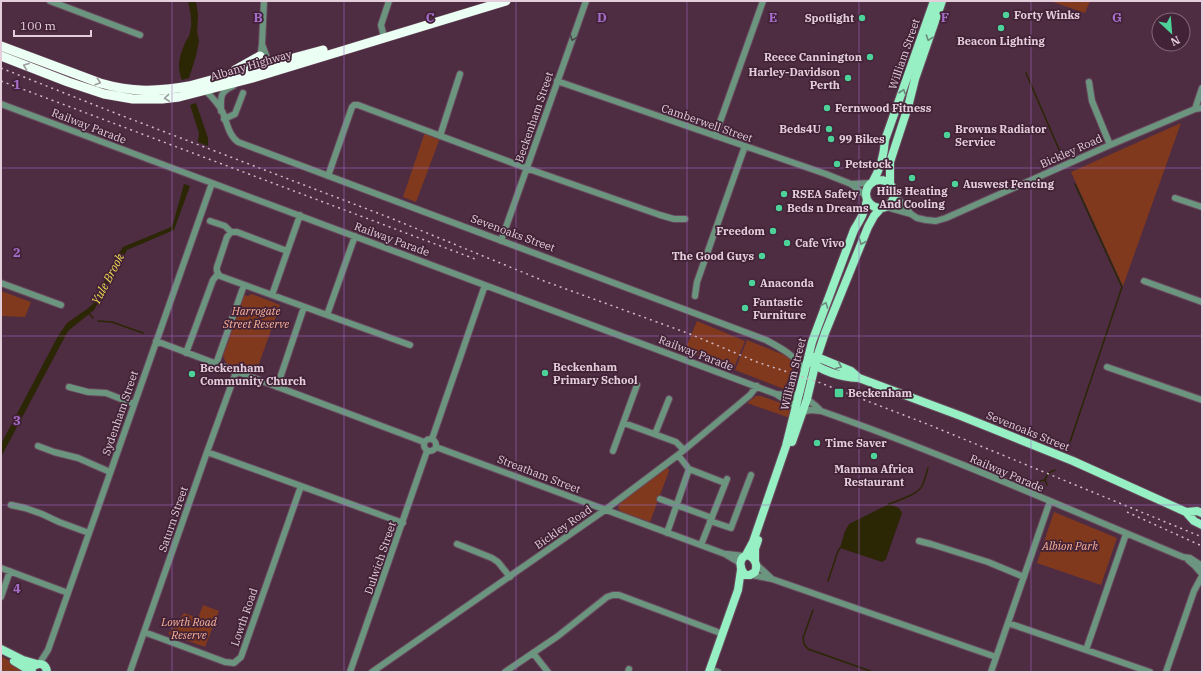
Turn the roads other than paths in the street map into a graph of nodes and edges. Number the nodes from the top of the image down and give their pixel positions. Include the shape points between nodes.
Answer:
1 (50, 1) edge
2 (264, 1) edge
3 (389, 1) edge
4 (488, 1) edge
5 (506, 1) edge
6 (586, 1) edge
7 (763, 1) edge
8 (934, 1) edge
9 (942, 1) edge
10 (383, 33) junction
11 (140, 35) dead end
12 (262, 44) junction
13 (1, 46) edge
14 (1, 56) edge
15 (260, 56) junction
16 (263, 71) junction
17 (460, 74) dead end
18 (557, 81) junction
19 (1089, 82) dead end
20 (205, 86) junction
21 (1202, 88) edge
22 (243, 93) dead end
23 (1, 104) edge
24 (1202, 104) edge
25 (1202, 108) edge
26 (1195, 109) junction
27 (222, 111) junction
28 (224, 119) junction
29 (440, 136) junction
30 (715, 136) junction
31 (1110, 145) junction
32 (745, 146) junction
33 (526, 168) junction
34 (328, 176) junction
35 (872, 182) junction
36 (212, 183) junction
37 (890, 183) junction
38 (851, 184) junction
39 (894, 194) junction
40 (867, 198) junction
41 (1175, 198) dead end
42 (1202, 207) edge
43 (883, 208) junction
44 (911, 214) junction
45 (300, 215) junction
46 (686, 219) dead end
47 (210, 220) dead end
48 (231, 232) junction
49 (355, 236) junction
50 (501, 241) junction
51 (287, 251) junction
52 (218, 274) junction
53 (1144, 281) dead end
54 (1, 283) edge
55 (244, 285) junction
56 (485, 285) junction
57 (272, 295) junction
58 (695, 296) dead end
59 (1202, 302) edge
60 (61, 305) dead end
61 (304, 307) junction
62 (327, 315) junction
63 (156, 341) junction
64 (410, 345) dead end
65 (186, 353) junction
66 (817, 357) junction
67 (808, 359) junction
68 (216, 364) junction
69 (815, 366) junction
70 (1106, 367) dead end
71 (805, 371) junction
72 (236, 372) junction
73 (859, 378) junction
74 (637, 385) dead end
75 (756, 386) junction
76 (69, 387) dead end
77 (277, 387) junction
78 (801, 391) junction
79 (776, 394) junction
80 (669, 399) dead end
81 (807, 400) junction
82 (1202, 400) edge
83 (134, 404) junction
84 (800, 410) junction
85 (821, 411) junction
86 (624, 423) junction
87 (655, 434) junction
88 (432, 439) junction
89 (424, 442) junction
90 (38, 446) dead end
91 (436, 447) junction
92 (684, 450) junction
93 (427, 451) junction
94 (613, 451) dead end
95 (207, 452) junction
96 (678, 455) junction
97 (689, 469) junction
98 (110, 472) junction
99 (751, 475) dead end
100 (301, 486) junction
101 (660, 498) dead end
102 (1050, 501) junction
103 (11, 505) dead end
104 (676, 505) junction
105 (605, 510) junction
106 (1186, 512) junction
107 (1202, 513) edge
108 (711, 519) junction
109 (403, 523) junction
110 (1202, 525) edge
111 (89, 533) junction
112 (667, 533) junction
113 (1126, 534) junction
114 (919, 541) dead end
115 (457, 544) dead end
116 (701, 545) junction
117 (1183, 557) junction
118 (743, 561) junction
119 (756, 563) junction
120 (1202, 566) edge
121 (1, 568) edge
122 (10, 572) junction
123 (751, 575) junction
124 (1202, 575) edge
125 (510, 577) junction
126 (1024, 577) junction
127 (772, 579) junction
128 (1202, 585) edge
129 (738, 590) junction
130 (1194, 591) junction
131 (68, 593) junction
132 (1, 596) edge
133 (1008, 622) junction
134 (144, 632) junction
135 (723, 634) junction
136 (1, 649) edge
137 (1086, 650) junction
138 (533, 653) junction
139 (1, 654) edge
140 (996, 657) junction
141 (44, 668) edge
142 (713, 671) edge
143 (32, 672) edge
144 (130, 672) edge
145 (350, 672) edge
146 (372, 672) edge
147 (505, 672) edge
148 (548, 672) edge
149 (991, 672) edge
150 (1150, 672) edge
151 (1166, 672) edge

1 - 11 street
2 - 12 street
3 - 10 street via 381,25
4 - 10 highway, Albany Highway
5 - 16 highway, Albany Highway
6 -> 18 street, Beckenham Street
7 - 30 street
35 -> 8 main road, William Street via 879,171 885,140
9 -> 37 main road, William Street via 890,162
10 - 16 highway, Albany Highway
12 - 15 street
12 - 16 street via 266,55
13 -> 20 highway, Albany Highway via 113,87 143,91
20 -> 14 highway, Albany Highway via 179,97 144,100 123,97 86,88
15 - 16 street
15 - 20 highway via 228,73 212,77
16 - 20 highway, Albany Highway
16 - 27 street, Sevenoaks Street via 226,90 221,97
17 - 29 street
18 - 30 street, Camberwell Street
18 - 33 street, Beckenham Street
19 - 31 street via 1092,102
20 - 27 street, Sevenoaks Street
21 - 26 street
22 - 28 street via 235,114
23 - 36 street, Railway Parade
24 - 26 street, Bickley Road
25 - 26 street, Bickley Road
26 - 31 street, Bickley Road
27 - 28 street, Sevenoaks Street
28 - 34 street, Sevenoaks Street via 238,142
29 - 33 street
29 - 34 street via 354,105
30 - 32 street, Camberwell Street
31 - 44 street, Bickley Road via 946,218 926,220
32 - 38 street, Camberwell Street
32 - 58 street via 697,282
33 - 46 street via 660,215
33 - 50 street, Beckenham Street
34 - 50 street, Sevenoaks Street
35 - 37 main road via 883,180
35 - 38 street, Camberwell Street
35 - 40 main road via 868,187
36 - 45 street, Railway Parade
36 - 63 street, Sydenham Street
37 - 39 main road
38 - 40 street, Camberwell Street
39 - 43 main road via 893,201
39 - 44 street
40 - 43 main road via 872,206
67 -> 40 main road, William Street via 854,230 866,208
41 - 42 street
43 - 44 street, Bickley Road
43 -> 66 main road, William Street via 874,216 868,228 827,326
45 - 49 street, Railway Parade
45 - 51 street
47 - 48 street via 225,226
48 - 51 street
48 - 52 street via 216,270
49 - 56 street, Railway Parade
49 - 62 street
50 - 71 street, Sevenoaks Street via 766,340 791,355
51 - 57 street
52 - 55 street
52 - 65 street via 213,280
53 - 59 street
54 - 60 street
55 - 57 street
55 - 68 street
56 - 75 street, Railway Parade
56 - 88 street
57 - 61 street
61 - 62 street
61 - 77 street
62 - 64 street
63 - 65 street
63 - 83 street, Sydenham Street
65 - 68 street
66 - 67 main road, Sevenoaks Street
66 - 69 main road, William Street
66 -> 73 main road, Sevenoaks Street via 851,371
67 - 69 main road, Sevenoaks Street
67 - 71 main road, William Street
68 - 72 street
69 - 73 main road, Sevenoaks Street
69 - 81 main road, William Street
70 - 82 street
71 - 78 main road, William Street
72 - 77 street
72 - 95 street, Saturn Street
73 - 106 main road, Sevenoaks Street via 1073,461
74 - 86 street
75 - 79 street, Railway Parade
75 - 92 street, Bickley Road via 750,395
76 - 83 street via 106,393
77 - 89 street
78 - 79 street, Railway Parade via 792,396
78 - 84 main road, William Street
79 - 84 street, Railway Parade
80 - 87 street
81 - 84 main road, William Street
81 - 85 street, Railway Parade
83 - 98 street, Sydenham Street
84 - 85 street, Railway Parade
84 - 118 main road, William Street via 753,542
84 - 119 main road, William Street via 756,544
85 - 102 street, Railway Parade via 927,450
86 - 87 street
86 - 94 street
87 - 92 street via 676,442
88 - 89 street
88 - 91 street
89 - 93 street
90 - 98 street via 78,458
91 - 93 street via 432,451
91 - 105 street, Streatham Street
92 - 96 street, Bickley Road
93 - 109 street, Dulwich Street
95 - 100 street
95 - 134 street, Saturn Street
96 - 97 street
96 - 105 street, Bickley Road
97 - 104 street
97 - 108 street via 726,481
98 - 111 street, Sydenham Street
99 - 108 street via 731,528
100 - 109 street
100 - 134 street, Lowth Road via 241,657 234,663 225,662
101 - 104 street
102 - 113 street, Railway Parade
102 - 126 street
103 - 111 street via 42,514
104 - 108 street
104 - 112 street
105 - 112 street, Streatham Street
105 - 125 street, Bickley Road
106 - 107 main road, Sevenoaks Street
106 - 110 main road, Sevenoaks Street
108 - 116 street
109 - 145 street, Dulwich Street
111 - 131 street, Sydenham Street
112 - 116 street, Streatham Street
113 - 117 street, Railway Parade
113 - 137 street
114 - 126 street via 986,561
115 - 125 street via 492,558
116 - 118 street, Streatham Street
117 - 120 street, Railway Parade via 1190,558
117 - 124 street, Railway Parade
118 - 119 main road via 752,556
118 - 123 main road via 745,574
118 - 129 main road, William Street
119 - 123 main road, William Street via 757,569
119 - 127 street
121 - 122 street
122 - 131 street
122 - 132 street
123 - 127 street
123 - 129 main road, William Street
124 - 130 street
125 - 146 street, Bickley Road
126 - 133 street
127 - 140 street
128 - 130 street
129 - 135 main road, William Street
130 - 151 street
131 - 141 street, Sydenham Street
133 - 137 street
133 - 140 street
134 - 144 street, Saturn Street
135 - 138 street via 614,595 607,597
135 - 142 main road, William Street
136 - 141 main road
137 - 150 street
138 - 147 street
138 - 148 street
139 - 143 main road
140 - 149 street
141 - 143 main road via 33,667

